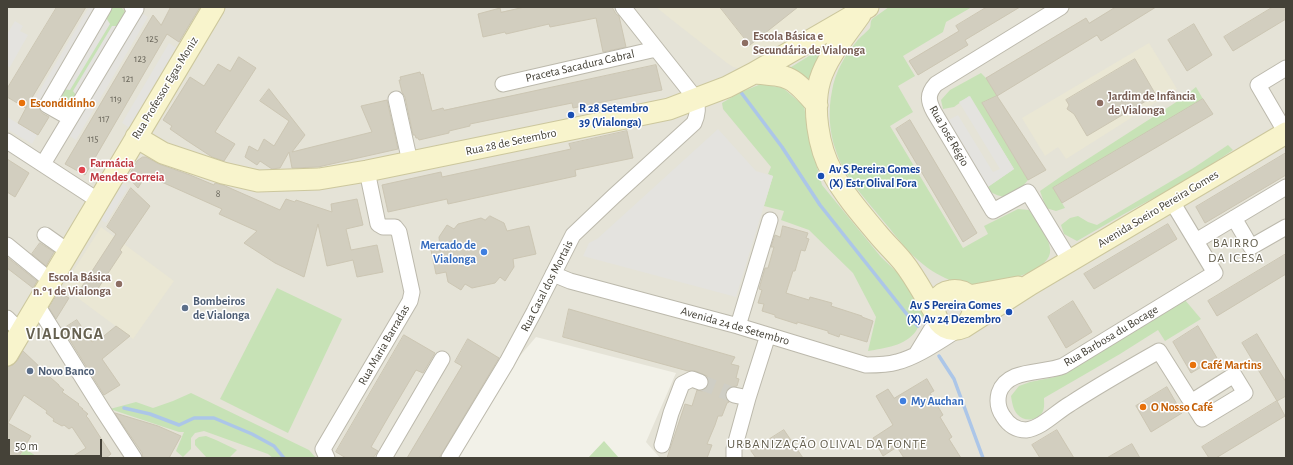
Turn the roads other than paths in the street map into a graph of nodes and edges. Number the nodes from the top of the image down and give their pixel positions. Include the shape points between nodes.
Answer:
1 (104, 7) edge
2 (132, 7) edge
3 (214, 7) edge
4 (623, 7) edge
5 (1061, 7) edge
6 (866, 9) edge
7 (656, 49) junction
8 (1286, 68) edge
9 (754, 73) junction
10 (503, 84) dead end
11 (396, 99) dead end
12 (696, 99) junction
13 (817, 105) junction
14 (70, 118) junction
15 (1286, 133) edge
16 (136, 137) junction
17 (7, 141) edge
18 (410, 162) junction
19 (43, 164) junction
20 (367, 171) junction
21 (1286, 187) edge
22 (1171, 200) junction
23 (99, 201) junction
24 (1234, 218) junction
25 (770, 220) dead end
26 (1286, 227) edge
27 (45, 236) dead end
28 (1196, 241) junction
29 (7, 245) edge
30 (69, 252) junction
31 (1070, 261) junction
32 (903, 262) junction
33 (553, 274) junction
34 (51, 281) junction
35 (1031, 284) junction
36 (959, 294) junction
37 (37, 305) junction
38 (936, 316) junction
39 (14, 325) edge
40 (738, 326) junction
41 (964, 326) junction
42 (768, 335) junction
43 (917, 354) junction
44 (7, 355) edge
45 (442, 359) dead end
46 (700, 382) tunnel mouth
47 (1191, 402) dead end
48 (662, 445) dead end
49 (133, 457) edge
50 (327, 458) edge
51 (384, 458) edge
52 (448, 458) edge
53 (734, 458) edge

1 - 14 street via 47,105
2 - 14 street via 136,9
3 - 16 street, Rua Professor Egas Moniz
4 - 7 street
5 - 31 street, Rua José Régio via 936,84 928,98 993,211 1028,192
6 - 9 street, Rua 28 de Setembro
6 - 13 street via 825,69 820,81
7 - 10 street, Praceta Sacadura Cabral
7 - 12 street
8 - 15 street via 1258,85
9 - 12 street, Rua 28 de Setembro
9 - 13 street via 780,75 791,79 802,87
11 - 18 street
12 - 18 street, Rua 28 de Setembro via 669,109
12 - 33 street, Rua Casal dos Mortais via 698,115 694,123 579,228
13 - 32 street via 820,137 838,183
14 - 19 street
15 - 22 street, Avenida Soeiro Pereira Gomes
16 - 20 street, Rua 28 de Setembro via 164,153 223,174 258,181 319,179
16 - 23 street, Rua Professor Egas Moniz
17 - 19 street
18 - 20 street, Rua 28 de Setembro
19 - 23 street
20 - 50 street, Rua Maria Barradas via 378,224 399,230 412,292 410,300 323,448
21 - 24 street
22 - 28 street, Rua Barbosa du Bocage
22 - 31 street, Avenida Soeiro Pereira Gomes
23 - 30 street, Rua Professor Egas Moniz
24 - 26 street via 1251,247
24 - 28 street
25 - 40 street
27 - 30 street
28 - 47 street, Rua Barbosa du Bocage via 1215,273 1063,366 1011,378 1001,389 998,407 1007,423 1024,430 1033,428 1159,350
29 - 34 street
30 - 34 street, Rua Professor Egas Moniz
31 - 35 street, Avenida Soeiro Pereira Gomes
32 - 36 street
32 - 38 street
33 - 40 street, Avenida 24 de Setembro via 570,281
33 - 52 street, Rua Casal dos Mortais via 507,362
34 - 37 street, Rua Professor Egas Moniz
35 - 36 street, Avenida Soeiro Pereira Gomes
35 - 41 street, Avenida Soeiro Pereira Gomes
36 - 38 street via 943,294 938,298
36 - 41 street via 972,302 974,309 972,318
37 - 39 street, Rua Professor Egas Moniz
37 - 49 street
38 - 41 street via 943,326 950,329
38 - 43 street
39 - 44 street, Rua Professor Egas Moniz
40 - 42 street, Avenida 24 de Setembro
41 - 43 street, Avenida 24 de Setembro
42 - 43 street, Avenida 24 de Setembro via 866,365 899,362
42 - 53 street via 741,396
45 - 51 street
46 - 48 street via 692,379 682,384

